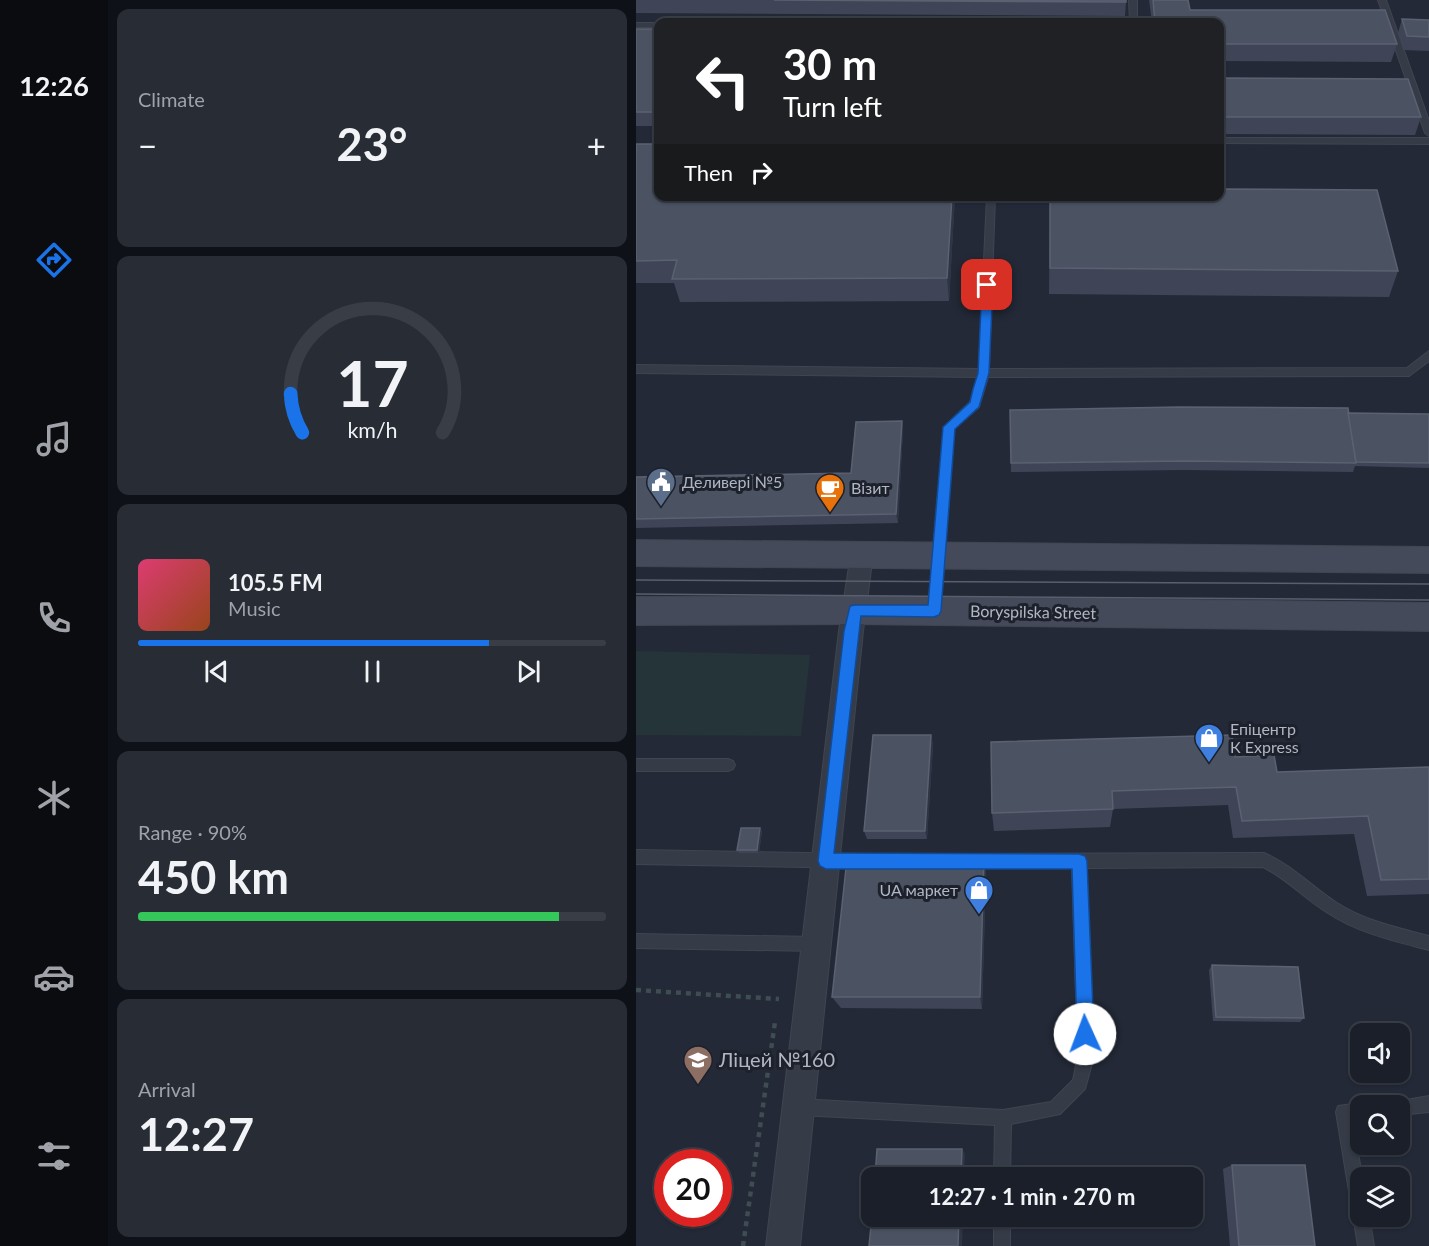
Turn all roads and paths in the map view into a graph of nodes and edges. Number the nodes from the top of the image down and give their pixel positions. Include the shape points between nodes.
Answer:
1 (1133, 0) edge
2 (1382, 0) edge
3 (1134, 18) edge
4 (636, 25) edge
5 (654, 26) edge
6 (1391, 27) junction
7 (1401, 27) edge
8 (1400, 85) edge
9 (1412, 85) junction
10 (1429, 133) edge
11 (1224, 141) edge
12 (1429, 141) edge
13 (991, 201) edge
14 (1429, 355) edge
15 (636, 369) edge
16 (984, 373) junction
17 (636, 553) edge
18 (862, 554) junction
19 (939, 554) junction
20 (1429, 560) edge
21 (855, 610) junction
22 (636, 611) edge
23 (934, 611) junction
24 (1429, 617) edge
25 (636, 765) edge
26 (728, 765) dead end
27 (636, 857) edge
28 (826, 861) junction
29 (884, 861) edge
30 (953, 861) edge
31 (1079, 861) junction
32 (636, 941) edge
33 (1429, 943) edge
34 (816, 944) junction
35 (636, 990) edge
36 (778, 999) dead end
37 (1429, 1104) edge
38 (1410, 1106) edge
39 (799, 1107) junction
40 (1350, 1112) edge
41 (1003, 1118) junction
42 (1350, 1148) edge
43 (1002, 1167) edge
44 (1002, 1227) edge
45 (1363, 1227) edge
46 (783, 1246) edge
47 (1002, 1246) edge
48 (1366, 1246) edge

1 - 3 lane
2 - 6 lane
4 - 5 lane
6 - 7 lane
6 - 9 lane
8 - 9 lane
9 - 10 lane
11 - 12 lane
13 - 16 lane
14 - 16 lane via 1409,372
15 - 16 lane
16 - 19 lane via 975,404 949,427
17 - 18 main road
18 - 19 main road
18 - 21 street
19 - 20 main road
19 - 23 lane
21 - 22 main road, Boryspilska Street
21 - 23 main road, Boryspilska Street
21 - 28 street
23 - 24 main road, Boryspilska Street
25 - 26 lane
27 - 28 lane
28 - 29 lane
28 - 34 street
30 - 31 lane
31 - 33 lane via 1264,860 1339,912 1387,933
31 - 41 lane via 1086,1056 1080,1084 1055,1109
32 - 34 lane
34 - 39 street
35 - 36 path
37 - 38 lane
39 - 41 lane
39 - 46 street
40 - 42 lane via 1344,1112
41 - 43 lane
44 - 47 lane
45 - 48 lane

